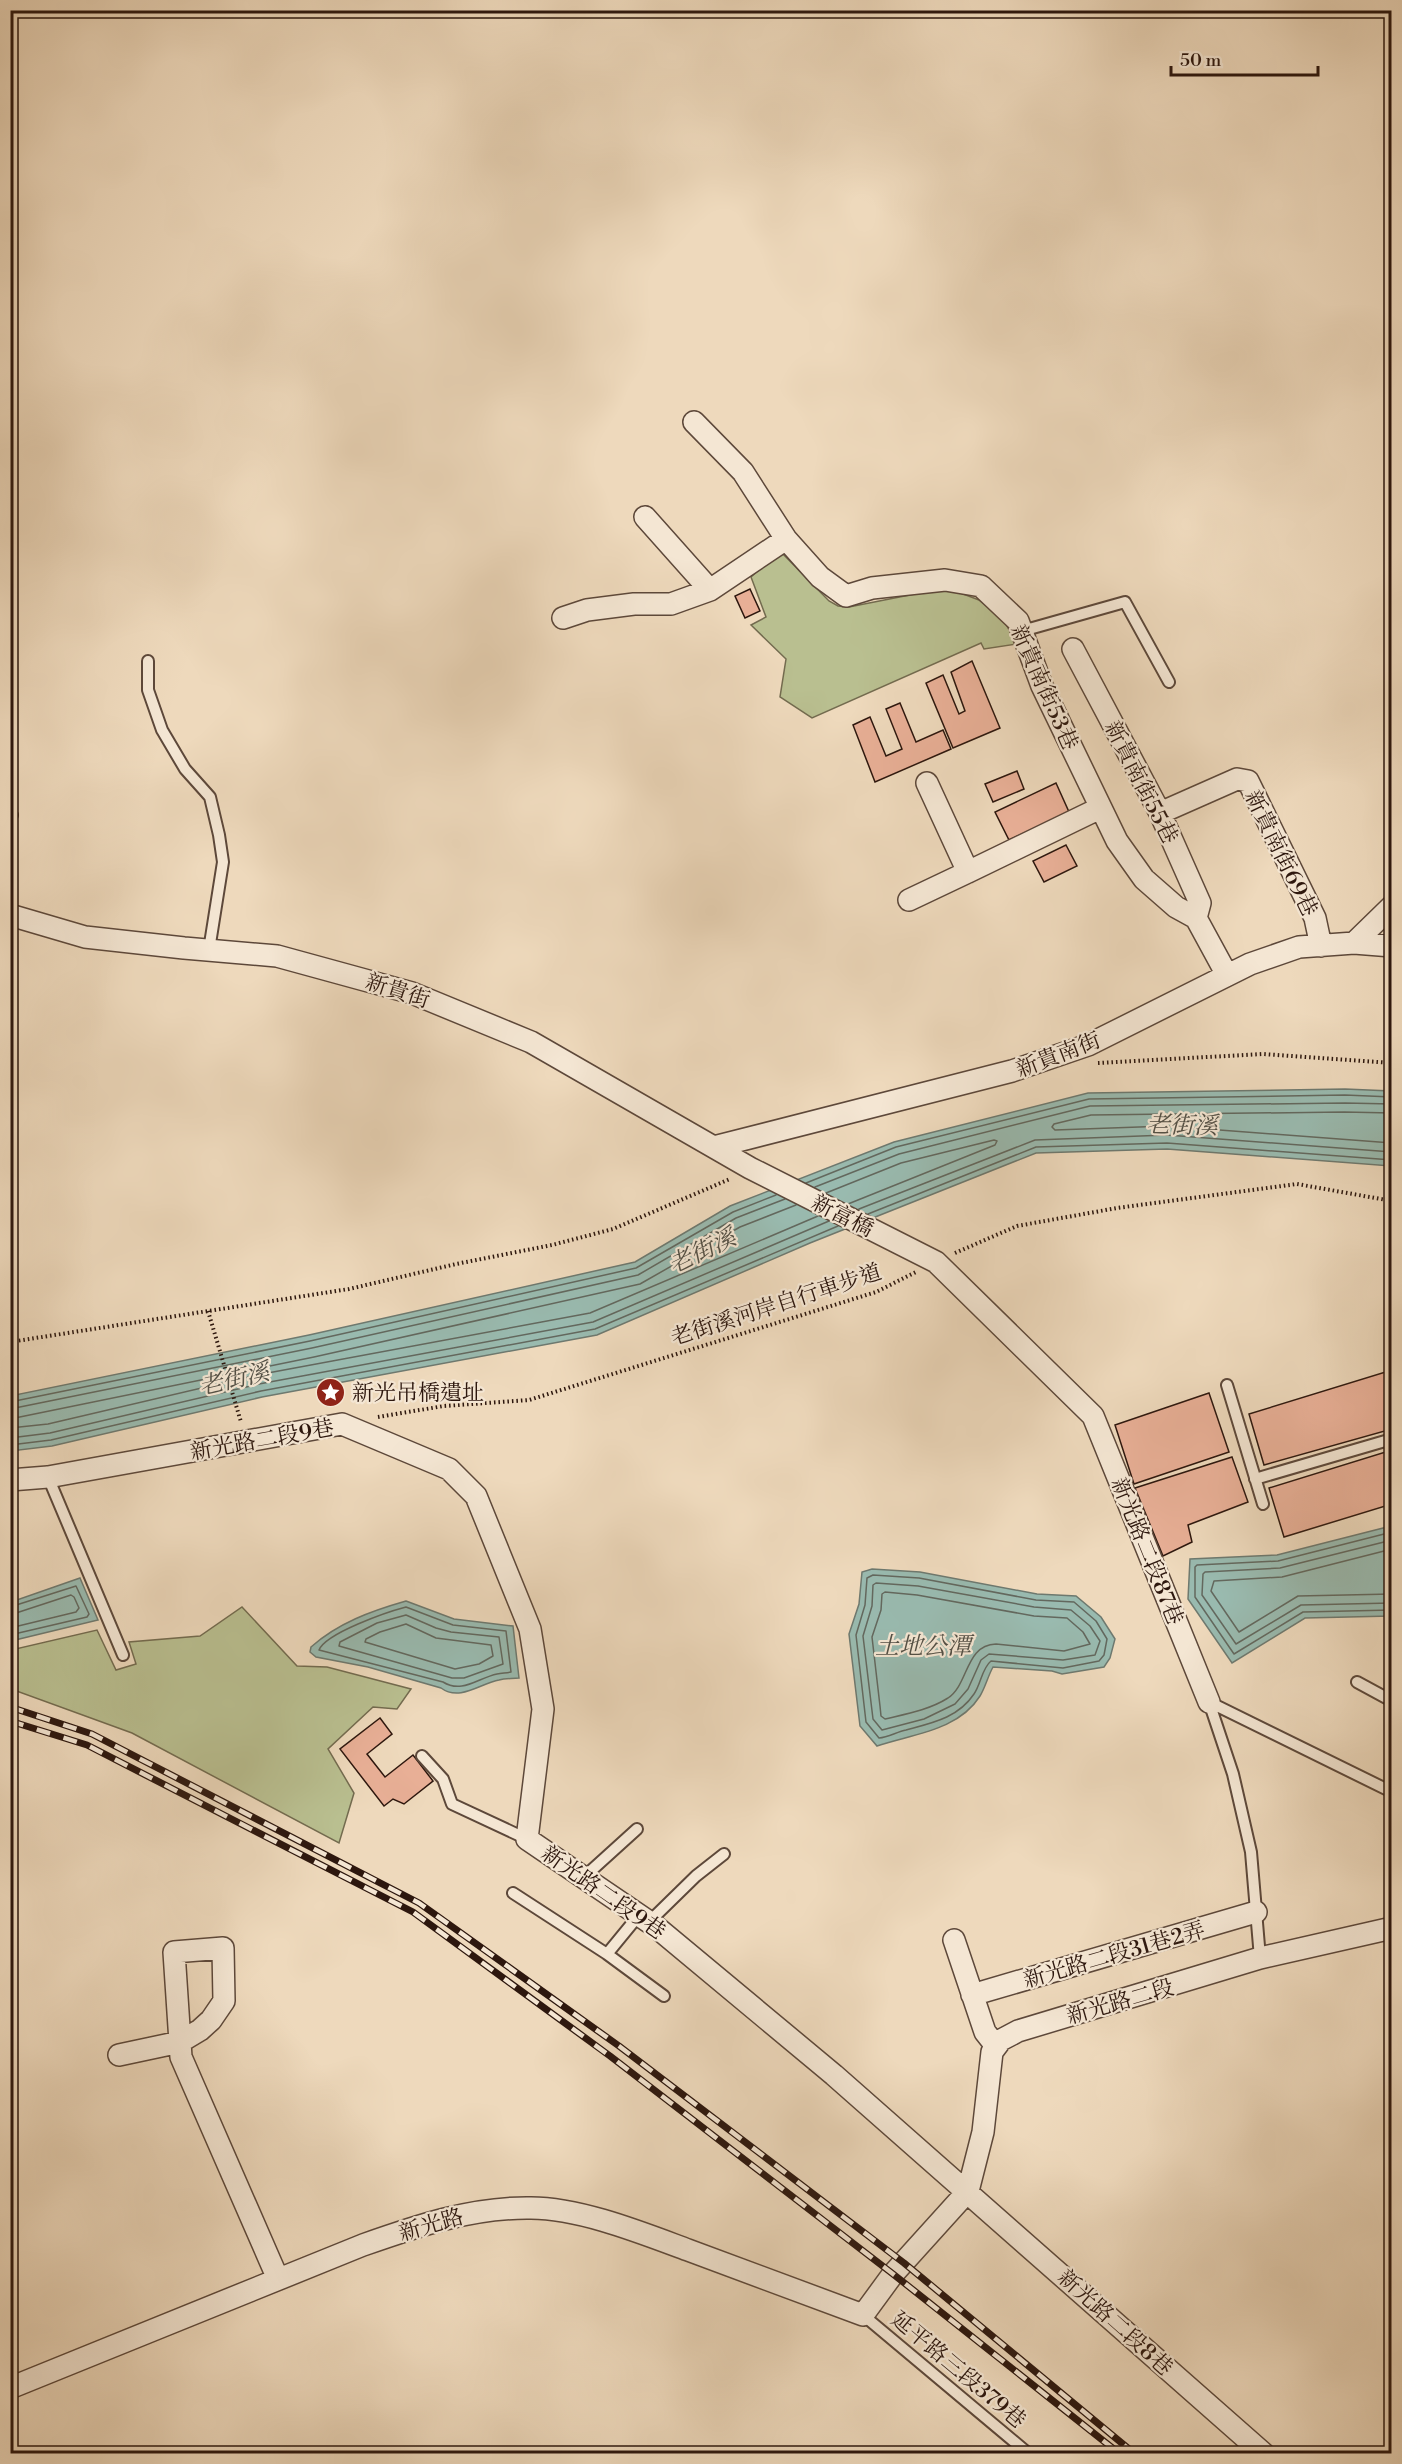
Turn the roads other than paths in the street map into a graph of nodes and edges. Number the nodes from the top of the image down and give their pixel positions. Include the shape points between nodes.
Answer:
1 (694, 422) dead end
2 (645, 517) dead end
3 (786, 538) junction
4 (710, 590) junction
5 (563, 618) dead end
6 (1022, 632) junction
7 (1072, 649) dead end
8 (148, 661) dead end
9 (1169, 682) dead end
10 (927, 783) dead end
11 (1100, 807) junction
12 (1160, 813) junction
13 (968, 872) junction
14 (909, 900) dead end
15 (1392, 906) edge
16 (10, 915) edge
17 (1196, 918) junction
18 (1354, 943) junction
19 (1322, 946) junction
20 (1392, 946) edge
21 (208, 951) junction
22 (1227, 975) junction
23 (714, 1147) junction
24 (750, 1168) joint
25 (936, 1262) joint
26 (1227, 1385) dead end
27 (1392, 1439) edge
28 (48, 1478) junction
29 (1256, 1479) junction
30 (10, 1480) edge
31 (1263, 1504) dead end
32 (123, 1655) dead end
33 (1357, 1682) dead end
34 (1392, 1701) edge
35 (1209, 1702) junction
36 (422, 1756) dead end
37 (1392, 1792) edge
38 (637, 1829) dead end
39 (527, 1839) junction
40 (724, 1854) dead end
41 (585, 1878) junction
42 (513, 1893) dead end
43 (1256, 1912) junction
44 (644, 1918) junction
45 (1392, 1928) edge
46 (954, 1940) dead end
47 (607, 1954) junction
48 (1260, 1958) junction
49 (972, 1995) junction
50 (664, 1996) dead end
51 (996, 2046) junction
52 (119, 2055) dead end
53 (968, 2191) junction
54 (278, 2279) junction
55 (863, 2315) junction
56 (10, 2388) edge
57 (1029, 2454) edge
58 (1264, 2454) edge

1 - 3 street, 新貴南街53巷 via 743,472
2 - 4 street
3 - 4 street
3 - 6 street, 新貴南街53巷 via 820,577 846,596 872,588 945,580 981,586 1018,621
4 - 5 street via 671,604 587,610
6 - 9 lane via 1125,602
6 - 11 street, 新貴南街53巷 via 1042,686
7 - 12 street, 新貴南街55巷
8 - 21 lane via 148,690 162,730 185,770 210,797 219,835 223,861
10 - 13 street
11 - 13 street
11 - 17 street, 新貴南街53巷 via 1117,841 1144,879 1176,907
12 - 17 street, 新貴南街55巷 via 1200,903
12 - 19 street, 新貴南街69巷 via 1237,779 1248,781 1315,918
13 - 14 street
15 - 18 street
16 - 21 street, 新貴街 via 85,937
17 - 22 street, 新貴南街53巷
18 - 19 street, 新貴南街
18 - 20 street, 新貴南街
19 - 22 street, 新貴南街 via 1299,947
21 - 23 street, 新貴街 via 277,956 412,993 531,1042
22 - 23 street, 新貴南街 via 1088,1045 1012,1071
23 - 24 street, 新貴街
24 - 25 street, 新富橋
25 - 35 street, 新光路二段87巷 via 1093,1416
26 - 29 lane
27 - 29 lane
28 - 30 street, 新光路二段9巷
28 - 32 lane
28 - 39 street, 新光路二段9巷 via 342,1424 449,1469 476,1496 530,1629 543,1709
29 - 31 lane
33 - 34 lane
35 - 37 lane
35 - 43 lane via 1233,1774 1251,1852
36 - 39 lane via 443,1779 452,1804
38 - 41 lane
39 - 41 street, 新光路二段9巷
40 - 44 lane
41 - 44 street, 新光路二段9巷
42 - 47 lane
43 - 48 lane
43 - 49 street, 新光路二段31巷2弄
44 - 47 lane
44 - 53 street, 新光路二段9巷 via 834,2074
45 - 48 street, 新光路二段
46 - 49 street
47 - 50 lane
48 - 51 street, 新光路二段 via 1018,2031
49 - 51 street via 985,2032
51 - 53 street via 992,2052 983,2132
52 - 54 street via 180,2042 181,2057
53 - 55 street via 893,2274
53 - 58 street, 新光路二段8巷
54 - 55 street, 新光路 via 413,2228 469,2213 532,2207 585,2216 648,2236
54 - 56 street, 新光路
55 - 57 lane, 延平路三段379巷

